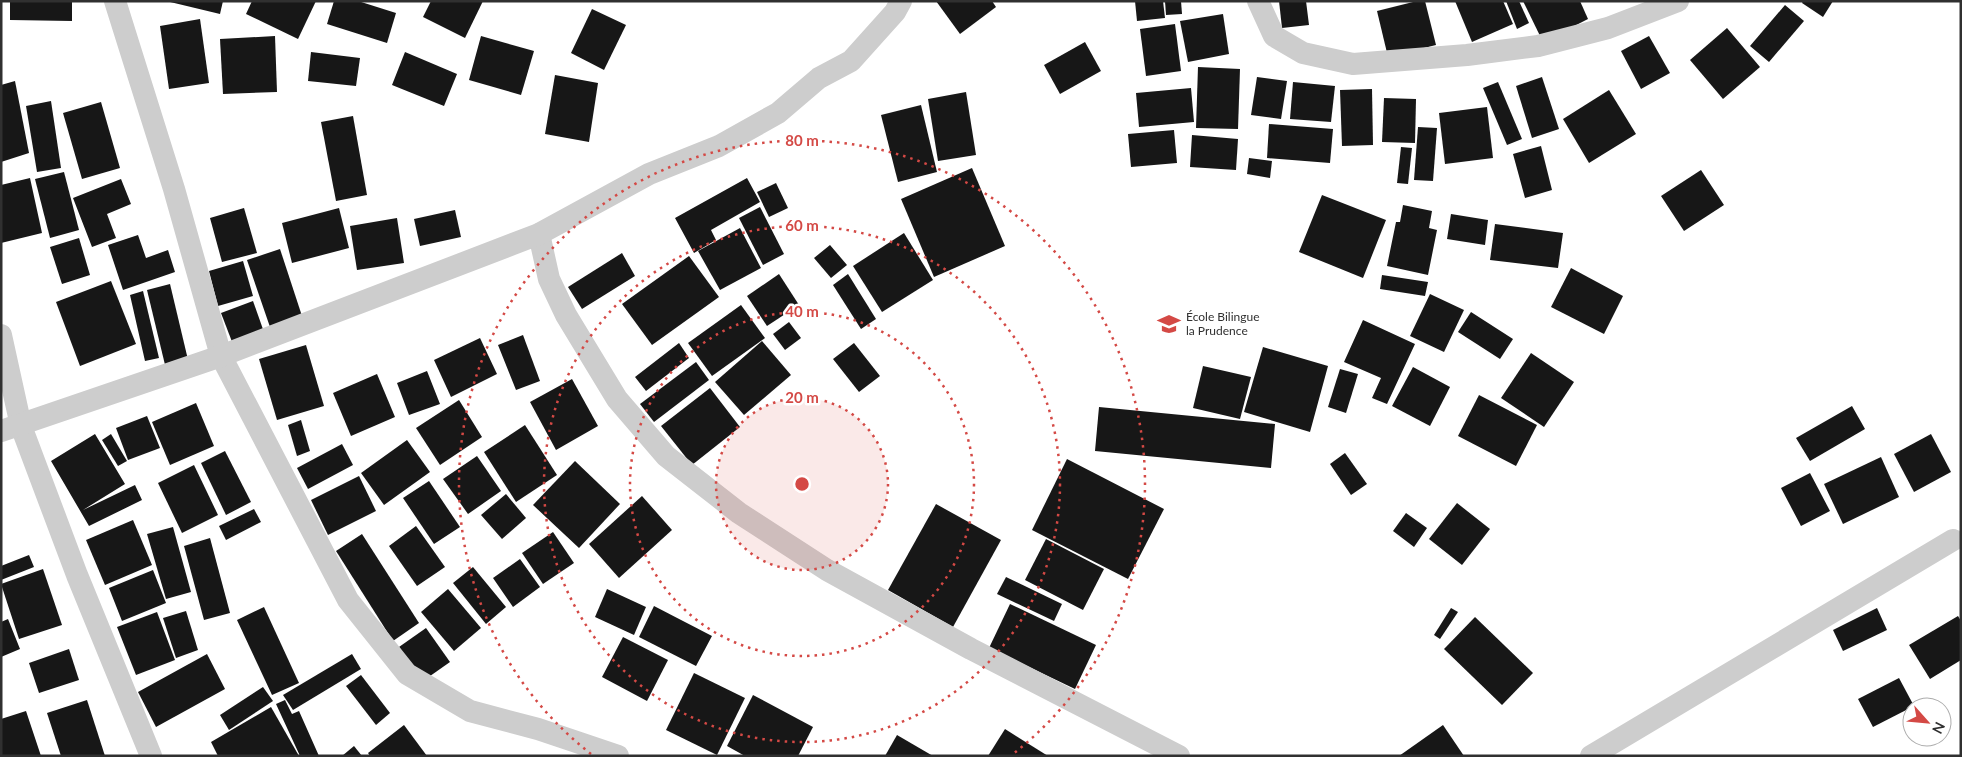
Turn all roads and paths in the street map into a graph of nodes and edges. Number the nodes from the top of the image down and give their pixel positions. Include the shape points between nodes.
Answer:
1 (115, 1) edge
2 (901, 1) edge
3 (1258, 1) edge
4 (1678, 1) edge
5 (539, 234) junction
6 (1, 335) edge
7 (221, 356) junction
8 (11, 429) edge
9 (1953, 540) dead end
10 (151, 756) edge
11 (618, 756) edge
12 (1180, 756) edge
13 (1591, 756) edge

1 - 7 street via 174,189
2 - 5 street via 851,61 819,78 778,113 719,146 649,174
3 - 4 street via 1274,36 1303,53 1353,64 1538,46 1608,28
5 - 7 street
5 - 12 street via 549,279 566,315 617,399 666,456 739,513 827,570 971,649
6 - 8 street
7 - 8 street
7 - 11 street via 348,600 407,674 470,711 538,729
8 - 10 street via 77,575
9 - 13 street

